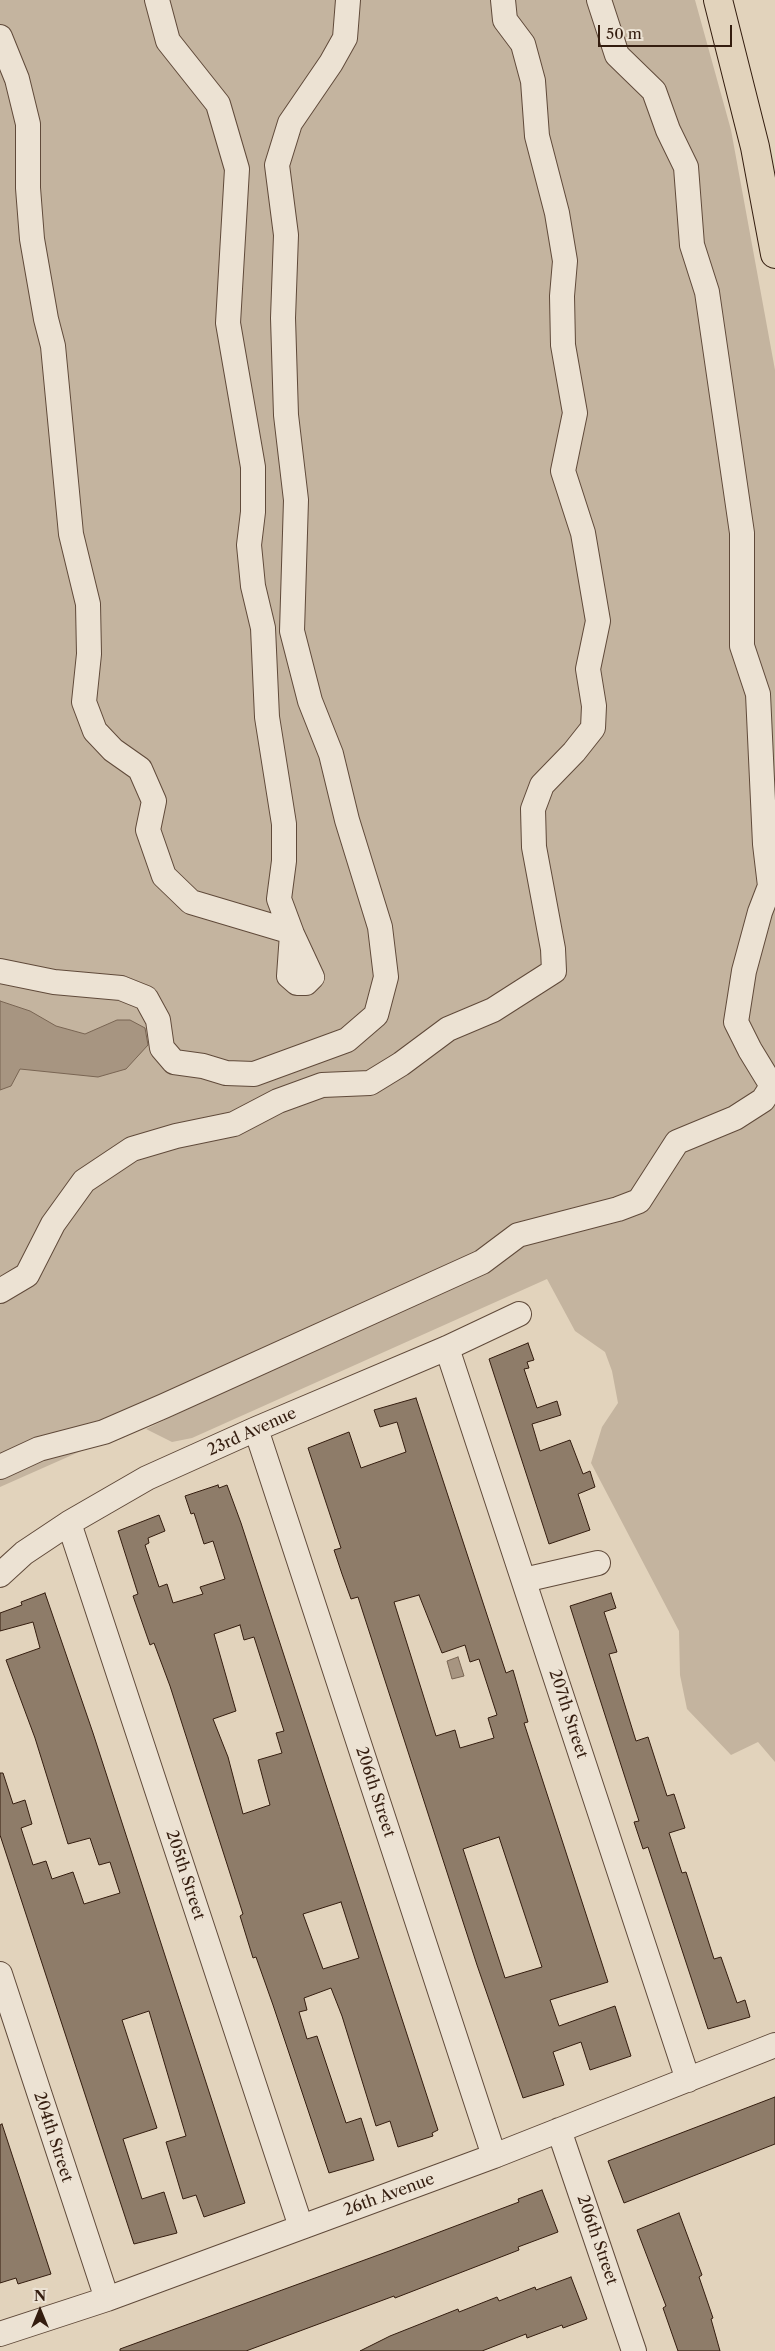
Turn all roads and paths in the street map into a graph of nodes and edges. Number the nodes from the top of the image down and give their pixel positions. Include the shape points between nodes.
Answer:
1 (157, 0) edge
2 (348, 0) edge
3 (503, 0) edge
4 (599, 0) edge
5 (718, 0) edge
6 (0, 37) edge
7 (775, 254) edge
8 (0, 971) edge
9 (0, 1291) edge
10 (519, 1314) dead end
11 (447, 1348) junction
12 (256, 1429) junction
13 (0, 1467) edge
14 (69, 1523) junction
15 (598, 1563) dead end
16 (0, 1575) edge
17 (524, 1580) junction
18 (0, 1974) edge
19 (775, 2045) edge
20 (688, 2080) junction
21 (559, 2130) junction
22 (494, 2156) junction
23 (301, 2227) junction
24 (106, 2299) junction
25 (0, 2334) edge
26 (634, 2351) edge

1 - 6 street via 168,41 218,104 237,169 228,323 253,467 249,545 253,586 263,628 266,717 284,824 279,899 292,934 191,902 164,876 148,830 154,801 140,769 113,750 95,731 84,702 89,654 88,604 71,534 53,346 32,239 28,124 17,79
2 - 8 street via 345,38 290,123 277,165 286,235 283,318 286,415 296,500 292,631 310,701 331,754 347,820 380,927 386,978 376,1016 347,1040 254,1074 226,1073 174,1062 162,1048 158,1020 146,998 121,988 54,982
3 - 9 street via 505,20 523,44 533,81 537,136 557,213 565,260 562,296 564,345 575,413 563,471 583,533 598,621 588,669 594,706 593,728 542,785 533,810 534,847 553,949 554,971 493,1010 448,1028 370,1083 322,1085 278,1101 234,1124 132,1149 84,1180 53,1224 27,1275
4 - 13 street via 617,55 654,91 686,167 692,245 707,292 742,533 742,646 758,694 770,886 746,962 736,1022 772,1086 763,1100 736,1118 676,1142 639,1201 518,1235 482,1262 164,1406 104,1432 39,1449
5 - 7 highway via 755,147
10 - 11 street, 23rd Avenue
11 - 12 street, 23rd Avenue
11 - 17 street, 207th Street
12 - 14 street, 23rd Avenue via 147,1478
12 - 22 street, 206th Street
14 - 16 street, 23rd Avenue via 24,1553
14 - 23 street, 205th Street
15 - 17 street
17 - 20 street, 207th Street
18 - 24 street, 204th Street
19 - 20 street, 26th Avenue
20 - 21 street, 26th Avenue
21 - 22 street, 26th Avenue
21 - 26 street, 206th Street
22 - 23 street, 26th Avenue
23 - 24 street, 26th Avenue
24 - 25 street, 26th Avenue

